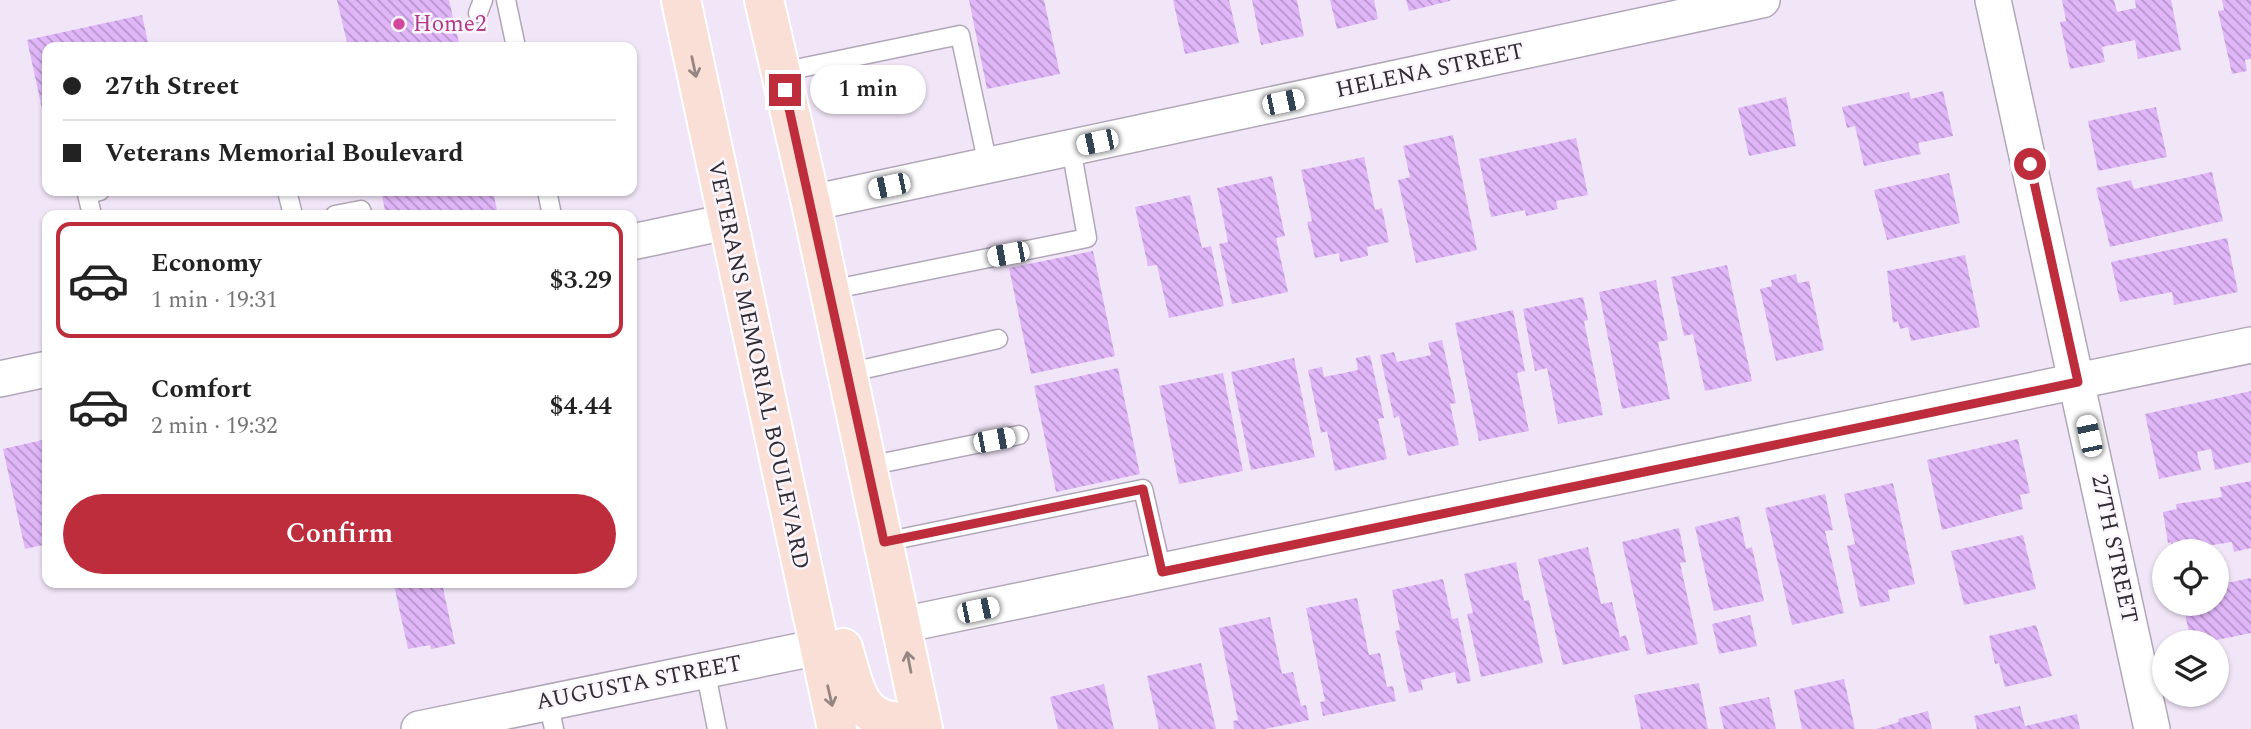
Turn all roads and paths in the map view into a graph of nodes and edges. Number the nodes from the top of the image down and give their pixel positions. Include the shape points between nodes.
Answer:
1 (506, 0) edge
2 (681, 0) edge
3 (1762, 0) edge
4 (1993, 0) edge
5 (758, 7) edge
6 (515, 42) edge
7 (780, 72) junction
8 (1071, 148) junction
9 (988, 165) junction
10 (811, 203) junction
11 (726, 222) junction
12 (637, 241) edge
13 (830, 290) junction
14 (999, 339) dead end
15 (2251, 345) edge
16 (42, 370) edge
17 (847, 373) junction
18 (0, 379) edge
19 (2078, 382) junction
20 (770, 423) junction
21 (1019, 435) dead end
22 (868, 466) junction
23 (884, 542) junction
24 (1162, 572) junction
25 (902, 625) junction
26 (819, 647) junction
27 (705, 669) junction
28 (551, 715) edge
29 (922, 725) edge
30 (419, 729) edge
31 (717, 729) edge
32 (837, 729) edge
33 (2152, 729) edge

1 - 6 lane
2 -> 11 main road, VETERANS MEMORIAL BOULEVARD
3 - 8 street, HELENA STREET
4 - 19 street, 27TH STREET
5 - 7 main road
7 - 9 lane via 960,35
7 - 10 main road
8 - 9 street, HELENA STREET
8 - 13 lane via 1087,238
9 - 10 street, HELENA STREET
10 - 13 main road
11 - 12 street
11 - 20 main road, VETERANS MEMORIAL BOULEVARD
13 - 17 main road
14 - 17 lane
15 - 19 street
16 - 18 street
17 - 22 main road
19 - 24 street
19 - 33 street, 27TH STREET
20 - 26 main road, VETERANS MEMORIAL BOULEVARD
20 - 29 main road via 810,527 859,701 883,720
21 - 22 lane
22 - 23 main road
23 - 24 lane via 1143,489
23 - 25 main road
24 - 25 street
29 -> 25 main road
26 - 27 street, AUGUSTA STREET
26 -> 32 main road, VETERANS MEMORIAL BOULEVARD
27 - 28 street, AUGUSTA STREET
27 - 31 lane
28 - 30 street, AUGUSTA STREET

